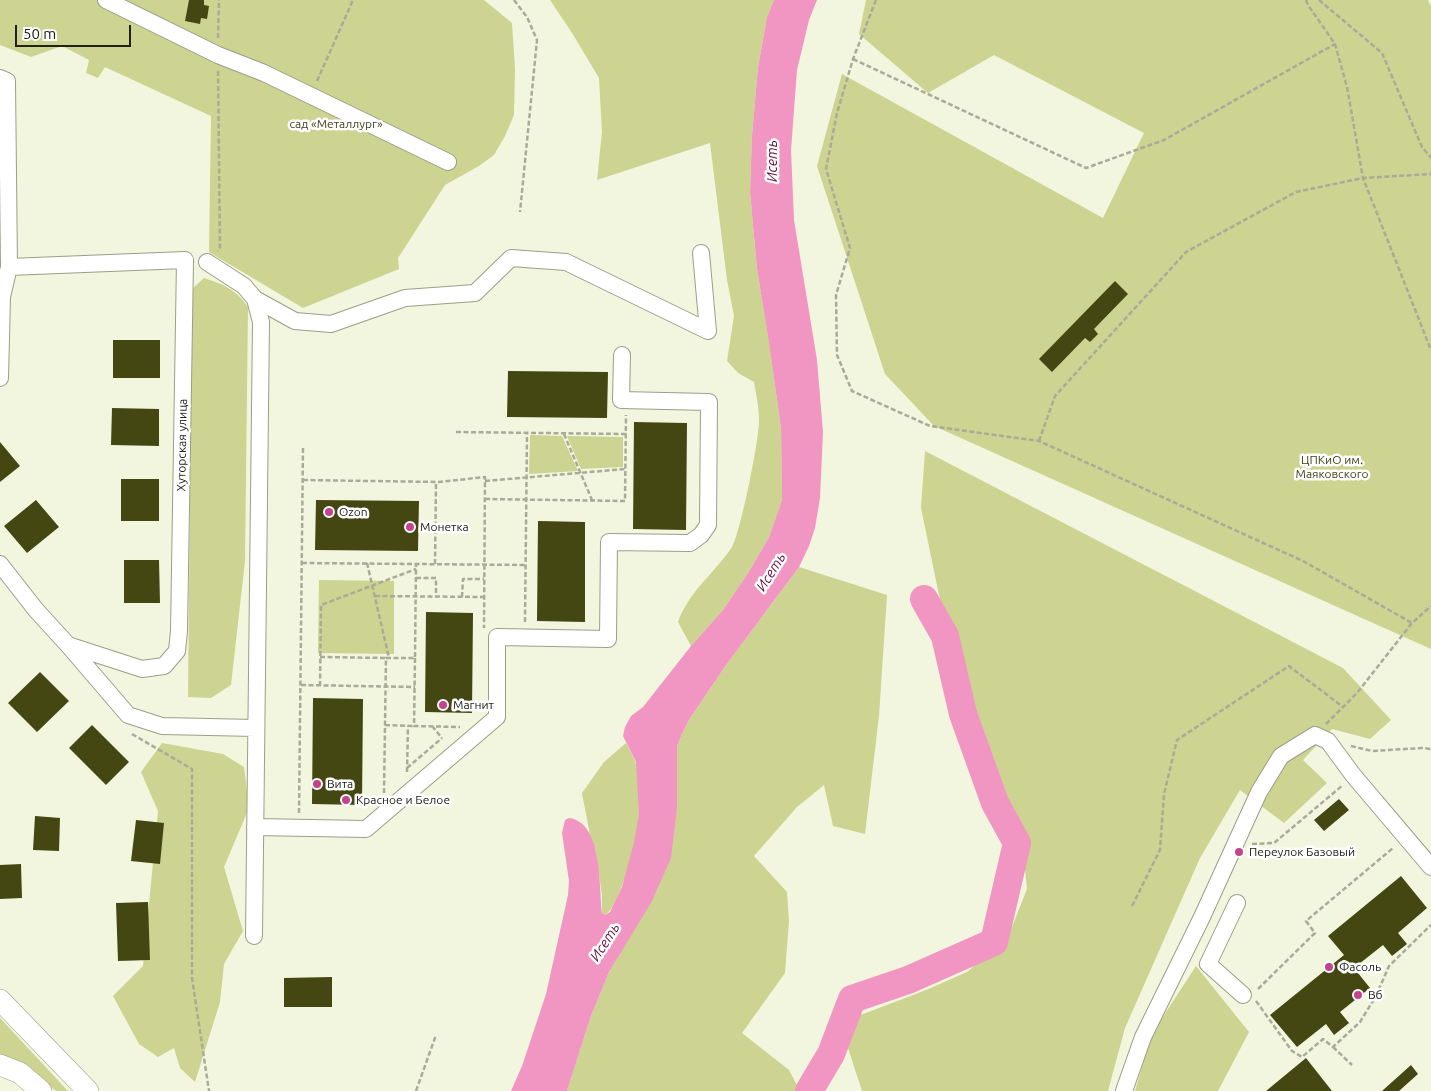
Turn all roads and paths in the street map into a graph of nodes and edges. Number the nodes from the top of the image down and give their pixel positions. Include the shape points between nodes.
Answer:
1 (106, 0) edge
2 (219, 0) edge
3 (353, 0) edge
4 (514, 0) edge
5 (876, 0) edge
6 (1306, 0) edge
7 (1319, 0) edge
8 (1335, 44) junction
9 (218, 55) junction
10 (853, 59) junction
11 (0, 78) edge
12 (310, 95) junction
13 (1431, 158) edge
14 (448, 162) dead end
15 (1431, 174) edge
16 (1363, 178) junction
17 (520, 212) dead end
18 (700, 253) dead end
19 (207, 262) joint
20 (9, 267) junction
21 (255, 299) junction
22 (1431, 350) edge
23 (622, 355) dead end
24 (0, 378) edge
25 (626, 401) junction
26 (456, 432) dead end
27 (527, 433) junction
28 (564, 434) junction
29 (626, 434) junction
30 (1039, 442) junction
31 (303, 447) dead end
32 (625, 469) junction
33 (580, 473) junction
34 (527, 478) junction
35 (303, 480) junction
36 (485, 481) junction
37 (436, 482) junction
38 (485, 499) junction
39 (526, 500) junction
40 (592, 500) junction
41 (302, 563) junction
42 (0, 564) edge
43 (368, 564) junction
44 (416, 564) junction
45 (435, 564) junction
46 (485, 565) junction
47 (526, 566) junction
48 (416, 569) junction
49 (416, 578) junction
50 (484, 579) junction
51 (372, 585) junction
52 (375, 596) junction
53 (416, 596) junction
54 (436, 597) junction
55 (462, 597) junction
56 (484, 597) junction
57 (1431, 606) edge
58 (1412, 623) junction
59 (484, 635) dead end
60 (525, 638) junction
61 (68, 645) junction
62 (320, 657) junction
63 (387, 658) junction
64 (415, 658) junction
65 (301, 685) junction
66 (320, 686) junction
67 (386, 687) junction
68 (415, 687) junction
69 (1343, 707) junction
70 (385, 726) junction
71 (408, 726) junction
72 (414, 726) junction
73 (432, 726) junction
74 (256, 728) junction
75 (483, 730) junction
76 (130, 733) dead end
77 (1322, 738) junction
78 (1431, 750) edge
79 (407, 768) junction
80 (1353, 775) junction
81 (416, 786) junction
82 (384, 814) junction
83 (255, 827) junction
84 (299, 828) junction
85 (1406, 837) junction
86 (1234, 847) junction
87 (1431, 867) edge
88 (1237, 903) dead end
89 (1132, 906) dead end
90 (1202, 917) junction
91 (1227, 925) junction
92 (1431, 925) edge
93 (254, 936) dead end
94 (1243, 995) dead end
95 (0, 1000) edge
96 (436, 1035) dead end
97 (1333, 1046) junction
98 (0, 1065) edge
99 (1352, 1065) dead end
100 (42, 1091) edge
101 (88, 1091) edge
102 (209, 1091) edge
103 (416, 1091) edge
104 (1124, 1091) edge

1 - 9 street
2 - 9 path
3 - 12 path
4 - 17 path via 527,17 537,40
5 - 10 path
6 - 8 path
7 - 13 path via 1382,53 1422,147
8 - 10 path via 1164,140 1086,168
8 - 16 path
9 - 12 street
9 - 19 path via 220,247
10 - 30 path via 837,112 826,169 850,248 836,295 836,356 852,391 930,426
11 - 20 street via 7,81
12 - 14 street
15 - 16 path
16 - 22 path
16 - 30 path via 1296,192 1186,252 1055,396
18 - 21 street via 708,331 566,262 511,258 475,293 405,298 331,324 295,321
19 - 21 street via 244,286
20 - 24 street via 2,297
20 - 61 street, Хуторская улица via 185,260 177,652 164,666 142,669
21 - 74 street via 261,322
23 - 25 street via 621,400
25 - 29 path
25 - 60 street via 709,402 708,525 690,543 609,542 608,639
26 - 27 path
27 - 28 path
27 - 34 path
28 - 29 path
28 - 33 path
29 - 32 path
30 - 58 path via 1303,561
31 - 35 path
32 - 33 path
32 - 40 path via 625,501
33 - 34 path
33 - 40 path
34 - 36 path
34 - 39 path
35 - 37 path
35 - 41 path
36 - 37 path via 485,478
36 - 38 path
37 - 45 path
38 - 39 path
38 - 46 path
39 - 40 path
39 - 47 path
41 - 43 path
41 - 65 path
42 - 61 street
43 - 44 path
43 - 51 path
44 - 45 path
44 - 48 path
45 - 46 path
46 - 47 path
46 - 50 path
47 - 60 path
48 - 49 path
48 - 51 path
49 - 53 path
49 - 54 path via 436,578
50 - 55 path via 462,579
50 - 56 path
51 - 52 path
51 - 62 path via 321,605
52 - 53 path
52 - 63 path
53 - 54 path
53 - 64 path
54 - 55 path
55 - 56 path
56 - 59 path
57 - 58 path
58 - 69 path
60 - 75 street via 497,638 497,717
61 - 74 street via 128,715 162,726
62 - 63 path
62 - 66 path
63 - 64 path
63 - 67 path
64 - 68 path
65 - 66 path
65 - 84 path
66 - 67 path
67 - 68 path
67 - 70 path
68 - 72 path
69 - 77 path
69 - 89 path via 1289,666 1177,740 1164,794 1160,850
70 - 71 path
70 - 82 path
71 - 72 path
71 - 79 path
72 - 73 path
73 - 75 path via 483,727
73 - 79 path via 442,738
74 - 83 street
75 - 81 street
76 - 102 path via 192,769 192,978
77 - 78 path via 1372,751
77 - 80 street
77 - 86 street via 1281,756 1259,792
79 - 81 path via 407,774
80 - 85 street
80 - 86 path via 1274,843
81 - 82 street
82 - 84 street via 366,829
83 - 84 street
83 - 93 street
85 - 87 street
85 - 97 path via 1306,921 1315,933 1252,995 1292,1051 1302,1057 1323,1039
86 - 90 street
88 - 91 street
90 - 91 street
90 - 104 street via 1142,1037
91 - 94 street via 1208,964
92 - 97 path via 1390,966 1360,1022
95 - 101 main road
96 - 103 path
97 - 99 path
98 - 100 main road via 20,1073

